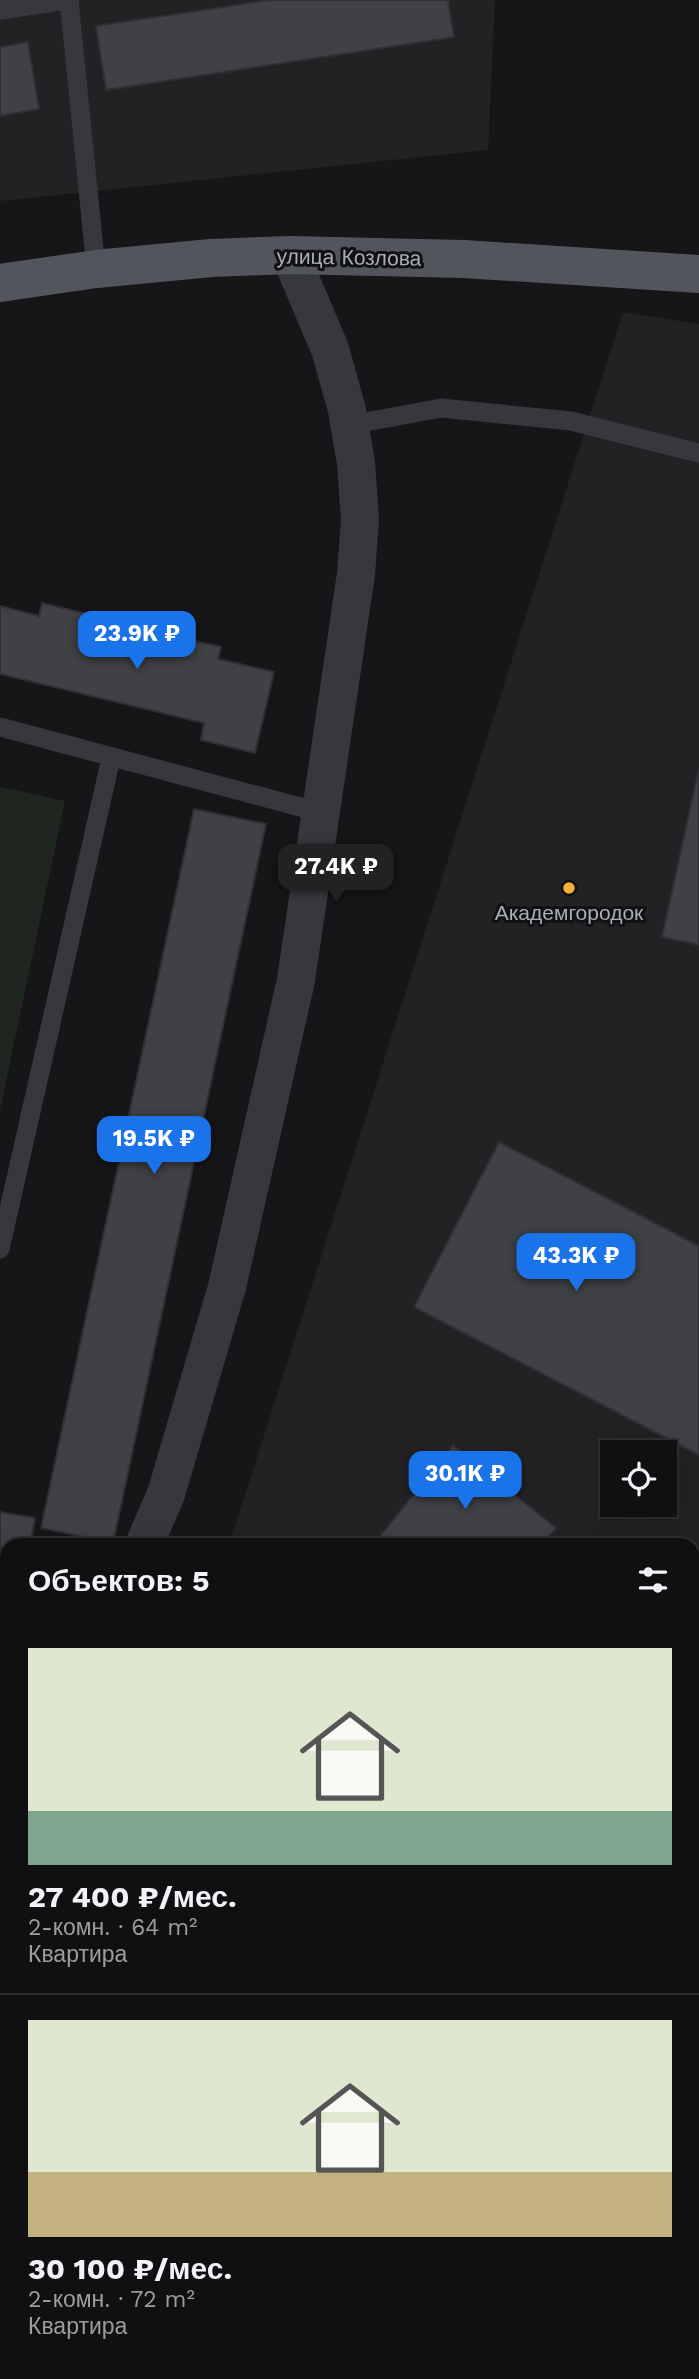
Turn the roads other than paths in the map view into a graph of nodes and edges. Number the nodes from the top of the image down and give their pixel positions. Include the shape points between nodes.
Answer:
1 (68, 0) edge
2 (0, 10) edge
3 (290, 255) junction
4 (96, 269) junction
5 (699, 274) edge
6 (0, 284) edge
7 (349, 425) junction
8 (699, 453) edge
9 (0, 727) edge
10 (111, 758) junction
11 (319, 812) junction
12 (0, 1249) edge
13 (147, 1538) edge

1 - 2 lane
1 - 4 lane
3 - 4 main road, улица Козлова
3 - 5 main road, улица Козлова via 464,259
3 - 7 street via 330,349
4 - 6 main road, улица Козлова
7 - 8 lane via 441,408 571,421
7 - 11 street via 360,520 356,574
9 - 10 lane
10 - 11 lane
10 - 12 lane
11 - 13 street via 296,980 228,1287 166,1494

